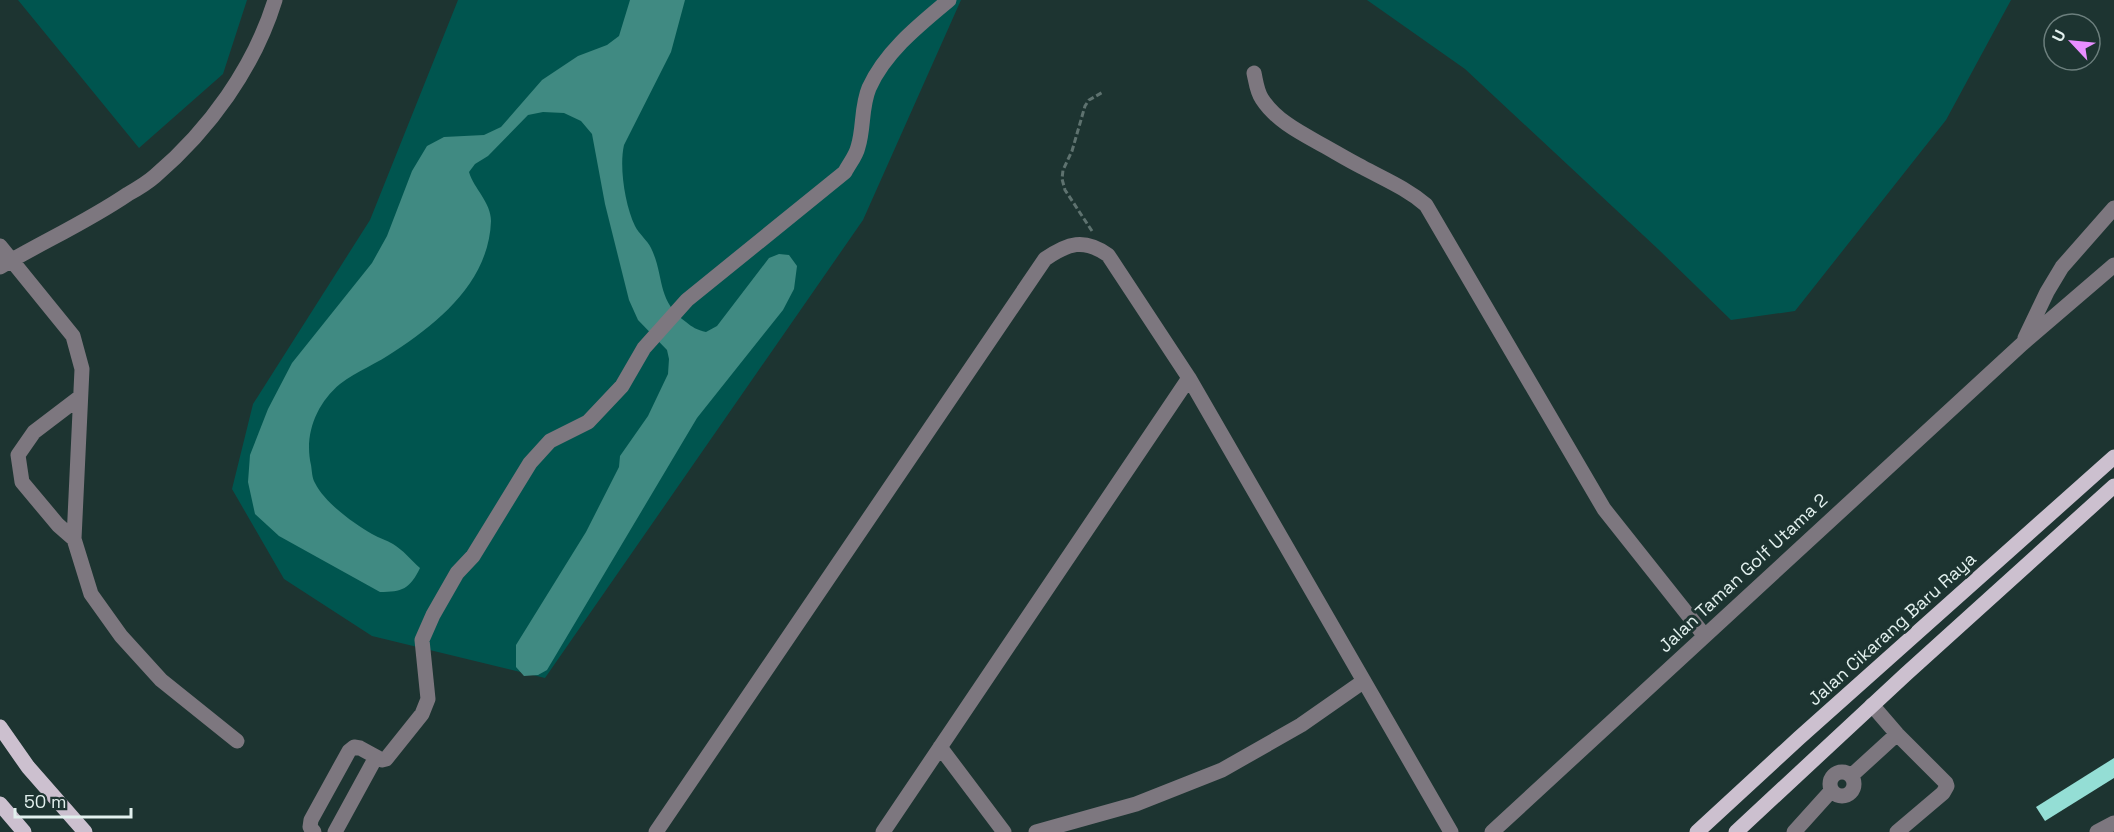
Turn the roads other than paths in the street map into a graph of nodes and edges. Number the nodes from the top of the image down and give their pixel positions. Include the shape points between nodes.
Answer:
1 (275, 0) edge
2 (949, 0) edge
3 (1254, 73) dead end
4 (2114, 208) edge
5 (0, 246) edge
6 (6, 263) edge
7 (2114, 265) edge
8 (2022, 344) junction
9 (1189, 378) junction
10 (80, 397) junction
11 (2114, 457) edge
12 (2114, 486) edge
13 (74, 539) junction
14 (1704, 635) junction
15 (1364, 681) junction
16 (1872, 705) junction
17 (0, 727) edge
18 (1897, 734) junction
19 (237, 741) dead end
20 (940, 747) junction
21 (376, 757) junction
22 (0, 804) edge
23 (2114, 823) edge
24 (24, 832) edge
25 (85, 832) edge
26 (314, 832) edge
27 (335, 832) edge
28 (656, 832) edge
29 (884, 832) edge
30 (1004, 832) edge
31 (1036, 832) edge
32 (1451, 832) edge
33 (1492, 832) edge
34 (1697, 832) edge
35 (1736, 832) edge
36 (1794, 832) edge
37 (1897, 832) edge
38 (2099, 832) edge

1 - 6 street via 266,30 235,86 196,136 154,177 106,209
2 - 21 street via 886,60 869,88 858,148 845,172 687,300 644,348 622,386 588,422 550,441 530,463 473,556 457,573 422,640 428,699 422,714 386,759
3 - 14 street via 1262,99 1293,128 1400,186 1426,205 1604,509
4 - 8 street, Jalan Taman Golf Utama 2 via 2062,267
5 - 6 street
6 - 10 street via 73,336 82,369
7 - 8 street, Jalan Taman Golf Utama 2
8 - 14 street, Jalan Taman Golf Utama 2
9 - 15 street
9 - 20 street
9 - 28 street via 1108,255 1095,246 1080,243 1045,260
10 - 13 street
10 - 13 street via 34,432 18,455 22,482
11 - 34 main road, Jalan Cikarang Baru Raya
12 - 16 main road
13 - 19 street via 91,594 121,636 161,680
14 - 33 street, Jalan Taman Golf Utama 2
15 - 31 street via 1301,725 1222,770 1136,804
15 - 32 street
16 - 18 street
16 - 35 main road
17 - 25 main road via 28,767
18 - 36 street via 1851,776 1835,774 1831,790
18 - 37 street via 1947,786 1944,793
20 - 29 street
20 - 30 street
21 - 26 street via 360,748 349,751 310,820
21 - 27 street
22 - 24 main road
23 - 38 street

